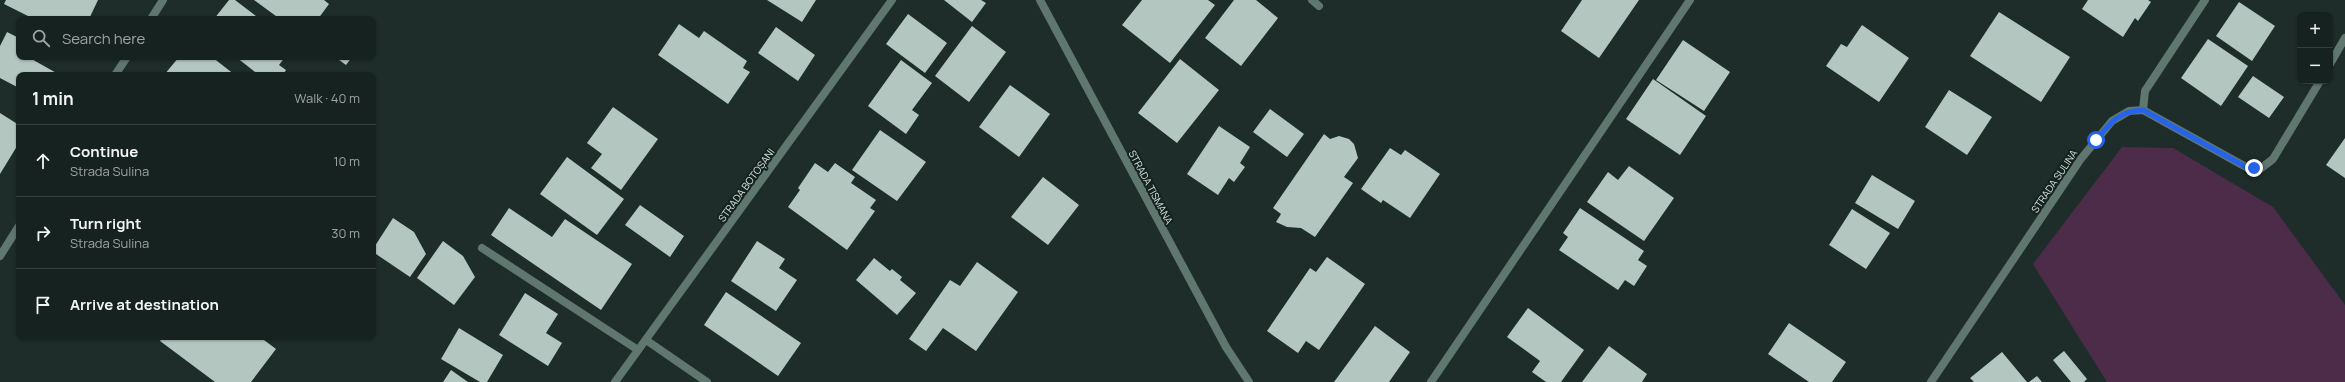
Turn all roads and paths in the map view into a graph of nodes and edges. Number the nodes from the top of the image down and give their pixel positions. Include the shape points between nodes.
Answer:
1 (163, 0) edge
2 (892, 0) edge
3 (1040, 0) edge
4 (1312, 0) edge
5 (1690, 0) edge
6 (2205, 0) edge
7 (1319, 6) dead end
8 (153, 16) edge
9 (2345, 38) edge
10 (2333, 59) edge
11 (125, 60) edge
12 (117, 72) edge
13 (2318, 84) edge
14 (2143, 110) junction
15 (16, 231) edge
16 (482, 248) dead end
17 (0, 256) edge
18 (646, 340) junction
19 (638, 350) junction
20 (616, 382) edge
21 (707, 382) edge
22 (1249, 382) edge
23 (1430, 382) edge
24 (1931, 382) edge

1 - 8 street
2 - 18 street, STRADA BOTOȘANI
3 - 22 street, STRADA TISMANA via 1222,340
4 - 7 street
5 - 23 street
6 - 14 street via 2145,91
9 - 10 street
11 - 12 street
13 - 14 street via 2273,159 2260,169 2246,167
14 - 24 street, STRADA SULINA via 2129,111 2112,121 2080,160
15 - 17 street
16 - 19 street
18 - 19 street, STRADA BOTOȘANI
18 - 21 street
19 - 20 street, STRADA BOTOȘANI

